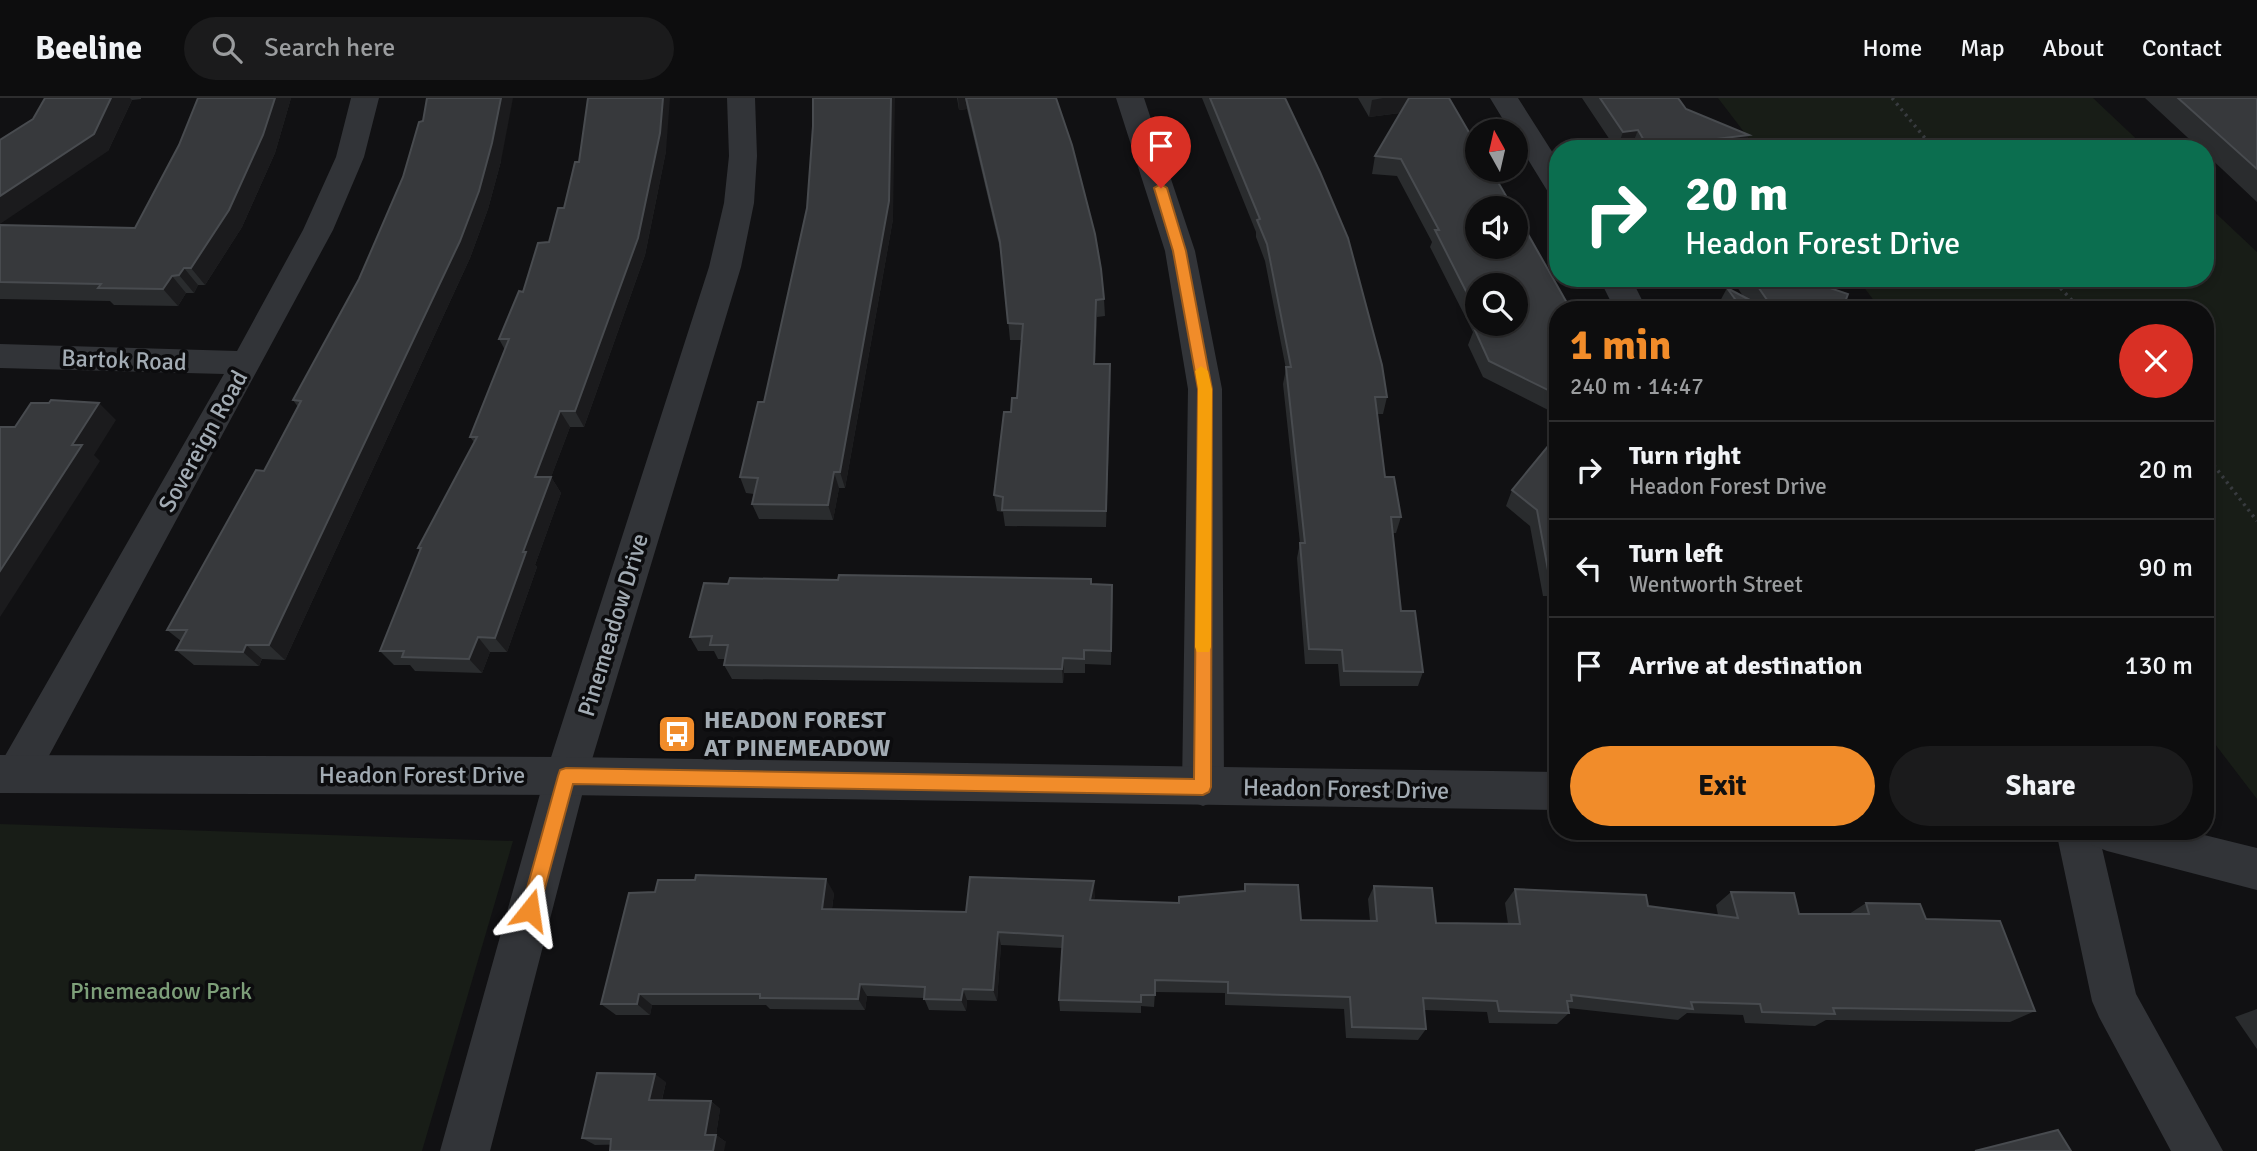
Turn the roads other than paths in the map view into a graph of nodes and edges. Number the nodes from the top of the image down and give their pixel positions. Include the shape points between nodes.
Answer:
1 (365, 98) edge
2 (741, 98) edge
3 (1130, 98) edge
4 (1504, 98) edge
5 (1549, 170) edge
6 (0, 356) edge
7 (247, 363) junction
8 (8, 774) edge
9 (566, 776) junction
10 (1203, 787) junction
11 (1549, 792) edge
12 (2079, 840) edge
13 (2143, 840) edge
14 (2257, 869) edge
15 (465, 1151) edge
16 (2198, 1151) edge

1 - 7 street, Sovereign Road via 349,157 318,230
2 - 9 street, Pinemeadow Drive via 739,203 725,267
3 - 10 street via 1180,251 1205,389
4 - 5 street
6 - 7 street, Bartok Road
7 - 8 street, Sovereign Road
8 - 9 street, Headon Forest Drive
9 - 10 street, Headon Forest Drive
9 - 15 street, Pinemeadow Drive
10 - 11 street, Headon Forest Drive
12 - 16 street via 2115,1001
13 - 14 street

